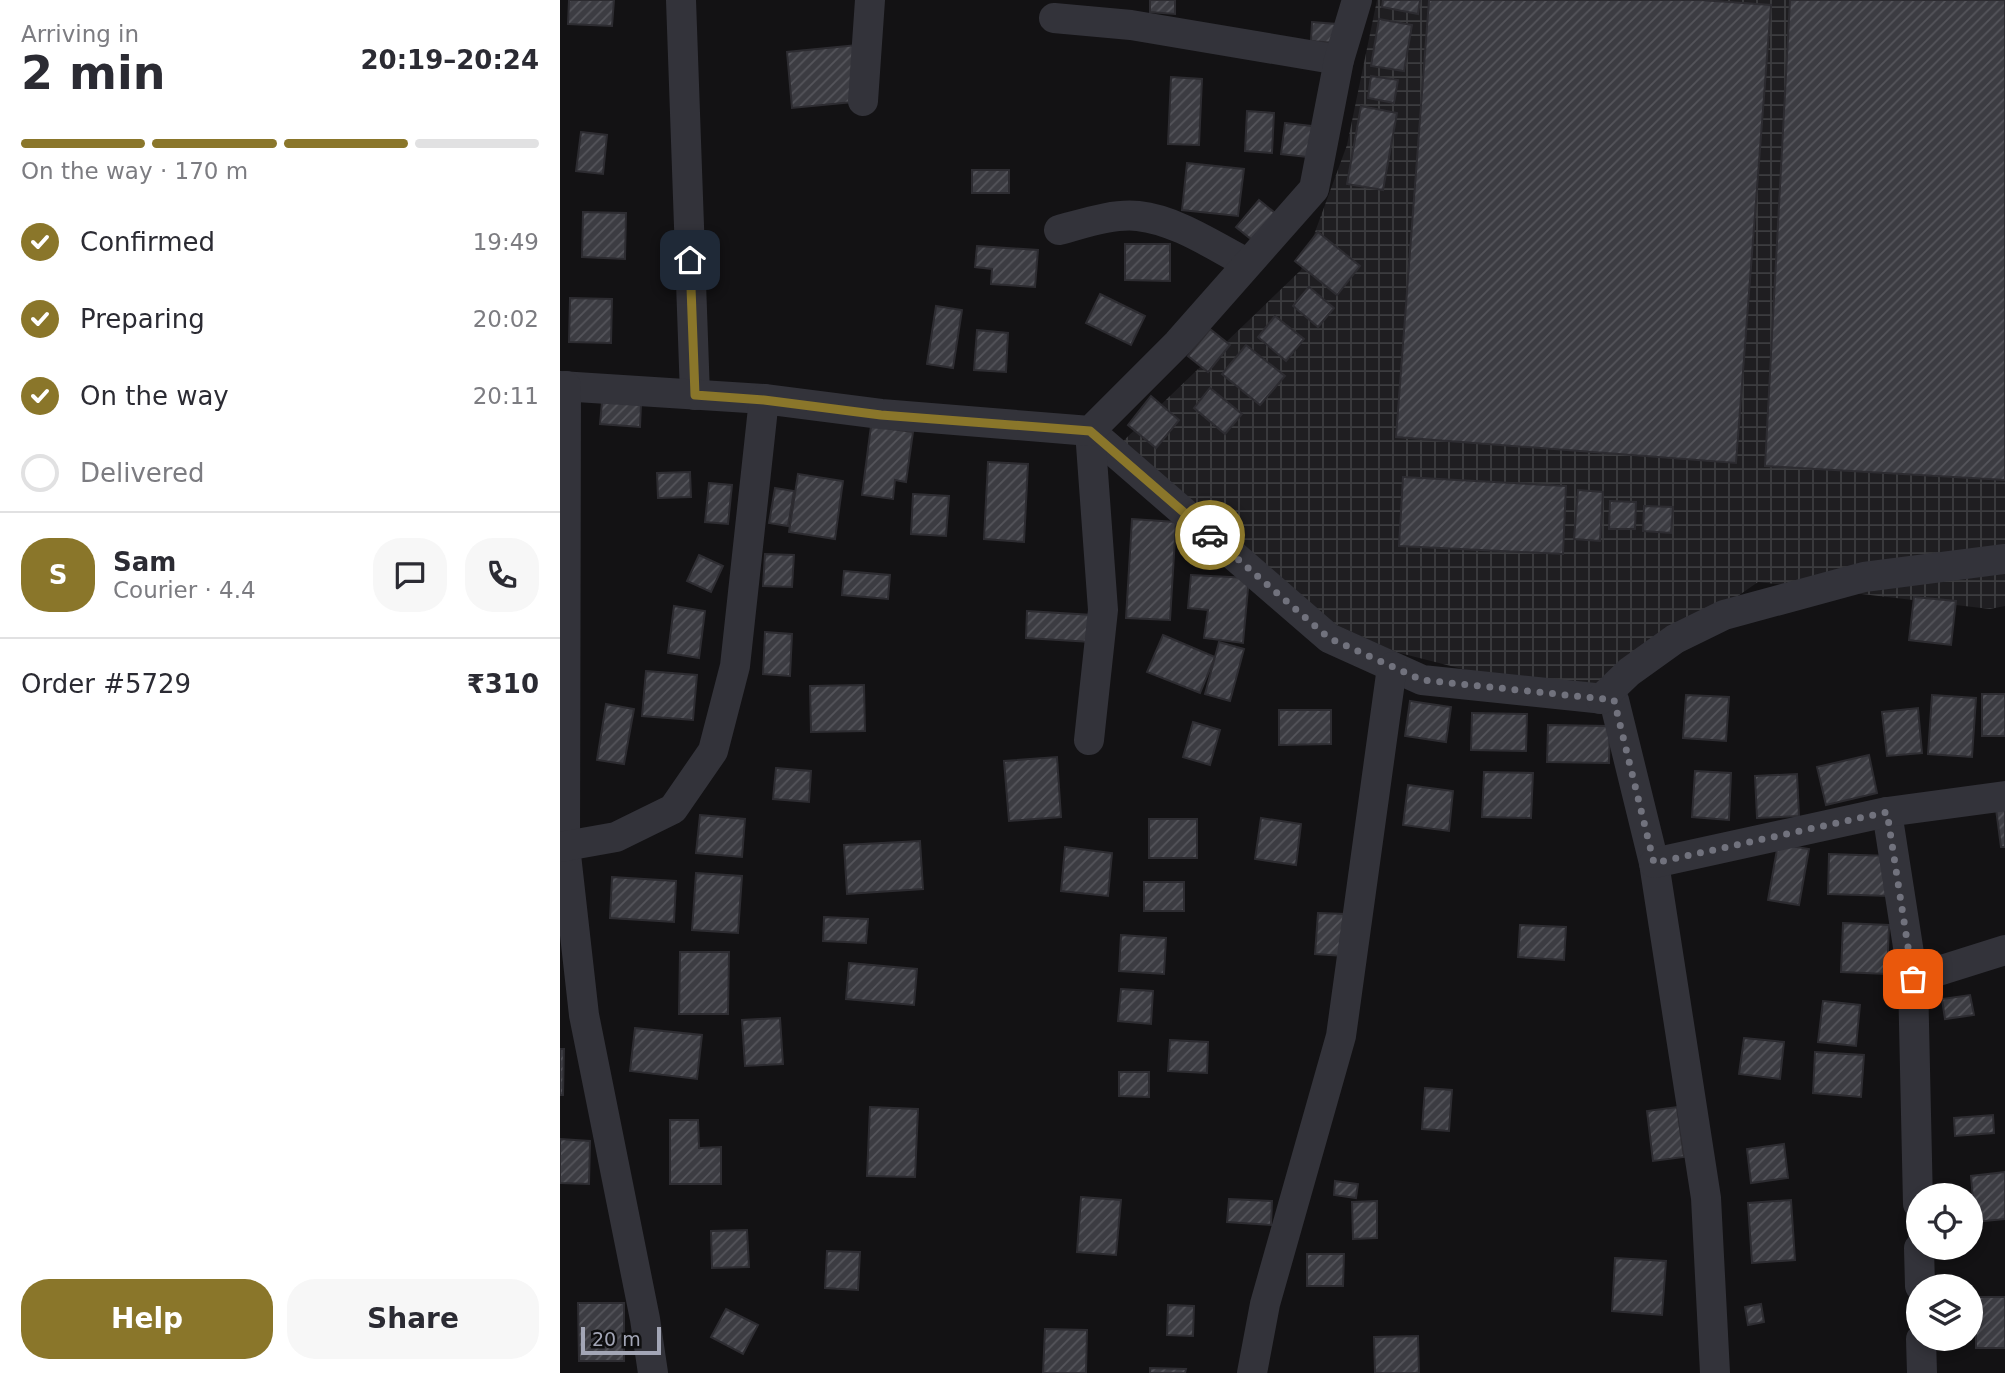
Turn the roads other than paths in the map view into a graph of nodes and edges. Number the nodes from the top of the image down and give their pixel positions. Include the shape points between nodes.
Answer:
1 (681, 0) edge
2 (870, 0) edge
3 (1357, 0) edge
4 (1054, 18) dead end
5 (1339, 60) junction
6 (863, 101) dead end
7 (1059, 230) dead end
8 (1247, 263) junction
9 (563, 386) edge
10 (695, 395) junction
11 (764, 400) junction
12 (1090, 431) junction
13 (2005, 559) edge
14 (1392, 667) junction
15 (1601, 699) junction
16 (1089, 740) dead end
17 (2005, 796) edge
18 (1887, 812) junction
19 (563, 846) edge
20 (1654, 863) junction
21 (2005, 950) edge
22 (1913, 979) junction
23 (572, 1016) edge
24 (1918, 1183) edge
25 (1921, 1351) edge
26 (653, 1373) edge
27 (1252, 1373) edge
28 (1715, 1373) edge
29 (1922, 1373) edge

1 - 10 street
2 - 6 street
3 - 5 street
4 - 5 street via 1131,25
5 - 8 street via 1314,189
7 - 8 street via 1136,215
8 - 12 street via 1178,343
9 - 10 street
9 - 19 street
10 - 11 street
11 - 12 street via 881,415
11 - 19 street via 735,666 713,751 673,809 616,837
12 - 14 street via 1329,638
12 - 16 street via 1103,610
13 - 15 street via 1864,577 1724,615 1675,639
14 - 15 street via 1422,680
14 - 27 street via 1341,1036 1265,1304
15 - 20 street via 1614,700
17 - 18 street
18 - 20 street
18 - 22 street
19 - 23 street
20 - 28 street via 1706,1198
21 - 22 street
22 - 24 street
23 - 26 street via 645,1319
25 - 29 street

